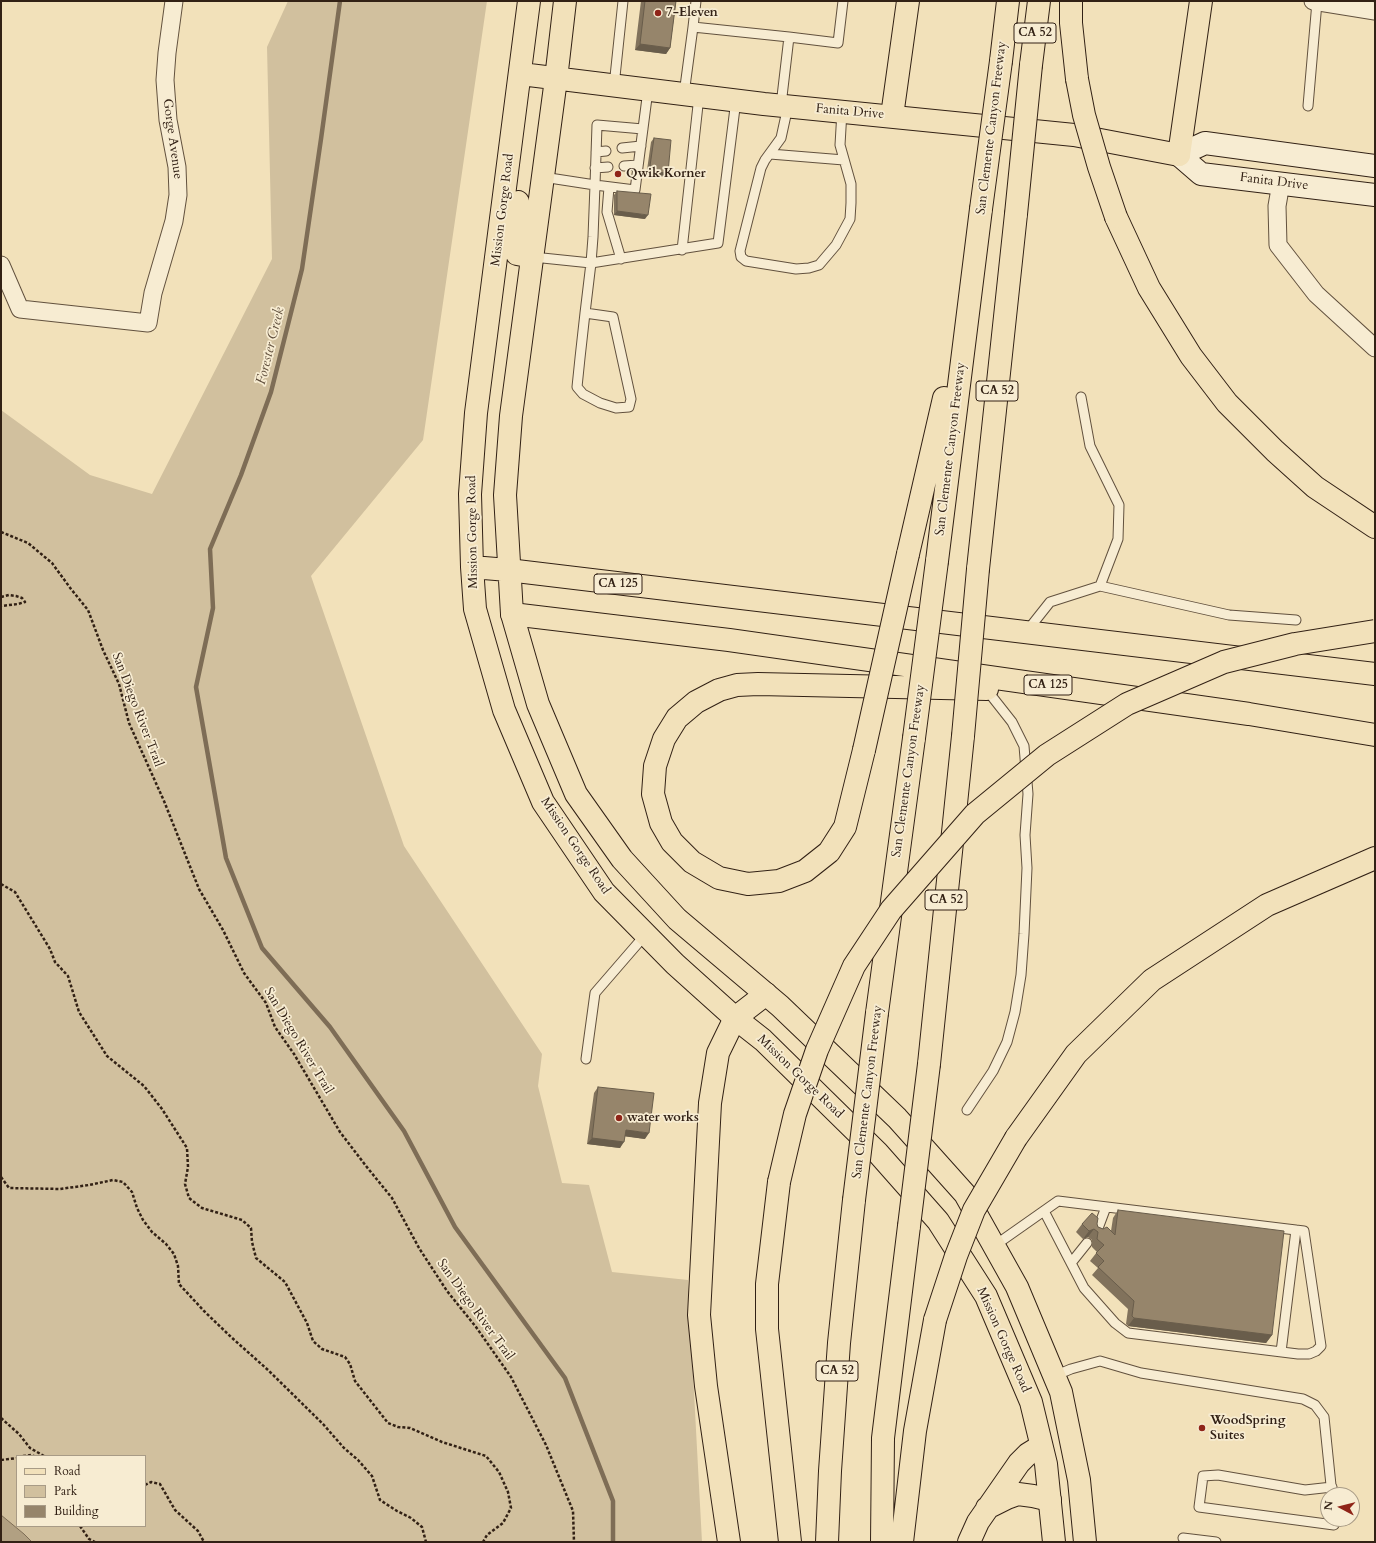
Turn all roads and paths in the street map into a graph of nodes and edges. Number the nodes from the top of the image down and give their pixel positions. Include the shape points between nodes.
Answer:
1 (174, 1) edge
2 (529, 1) edge
3 (565, 1) edge
4 (622, 1) edge
5 (696, 1) edge
6 (843, 1) edge
7 (908, 1) edge
8 (1008, 1) edge
9 (1039, 1) edge
10 (1070, 1) edge
11 (1201, 1) edge
12 (1315, 1) edge
13 (1375, 11) edge
14 (693, 27) junction
15 (789, 38) junction
16 (521, 74) junction
17 (556, 79) junction
18 (614, 86) junction
19 (648, 90) junction
20 (692, 95) junction
21 (736, 100) junction
22 (785, 106) junction
23 (1308, 106) dead end
24 (842, 111) junction
25 (892, 116) junction
26 (643, 129) junction
27 (641, 146) junction
28 (622, 148) dead end
29 (606, 150) dead end
30 (596, 152) junction
31 (770, 154) junction
32 (1179, 155) junction
33 (509, 158) junction
34 (844, 160) junction
35 (638, 165) junction
36 (624, 166) dead end
37 (1375, 166) edge
38 (608, 167) dead end
39 (595, 168) junction
40 (543, 177) junction
41 (1281, 183) junction
42 (594, 185) junction
43 (609, 187) junction
44 (1375, 195) edge
45 (682, 250) junction
46 (533, 257) junction
47 (621, 259) junction
48 (591, 264) junction
49 (1, 266) edge
50 (972, 280) junction
51 (585, 313) junction
52 (1374, 345) edge
53 (1081, 397) dead end
54 (1375, 527) edge
55 (1, 532) edge
56 (472, 567) junction
57 (508, 570) junction
58 (1100, 586) junction
59 (1, 597) edge
60 (1, 606) edge
61 (476, 609) junction
62 (512, 614) junction
63 (1296, 620) dead end
64 (1375, 631) edge
65 (1026, 632) junction
66 (1375, 674) edge
67 (986, 689) junction
68 (1092, 692) junction
69 (1375, 734) edge
70 (1375, 858) edge
71 (1, 884) edge
72 (646, 934) junction
73 (766, 994) junction
74 (735, 1018) junction
75 (586, 1059) dead end
76 (967, 1110) dead end
77 (1, 1177) edge
78 (1106, 1207) junction
79 (1044, 1211) junction
80 (1296, 1230) junction
81 (1097, 1231) edge
82 (1087, 1243) edge
83 (994, 1246) junction
84 (1071, 1263) junction
85 (1281, 1352) junction
86 (1054, 1376) junction
87 (1, 1418) edge
88 (1069, 1431) junction
89 (1041, 1446) junction
90 (42, 1455) edge
91 (16, 1458) edge
92 (1, 1460) edge
93 (146, 1484) edge
94 (1332, 1487) edge
95 (1320, 1491) edge
96 (1050, 1500) junction
97 (986, 1508) junction
98 (1320, 1523) edge
99 (81, 1527) edge
100 (1183, 1538) dead end
101 (95, 1542) edge
102 (204, 1542) edge
103 (426, 1542) edge
104 (483, 1542) edge
105 (574, 1542) edge
106 (729, 1542) edge
107 (790, 1542) edge
108 (827, 1542) edge
109 (882, 1542) edge
110 (902, 1542) edge
111 (969, 1542) edge
112 (1054, 1542) edge
113 (1085, 1542) edge
114 (1216, 1542) edge

1 - 49 street, Gorge Avenue via 166,80 168,120 177,167 178,195 174,221 153,293 148,323 20,309
2 - 16 main road, Mission Gorge Road
3 - 17 main road
4 - 18 lane
5 - 14 lane
6 - 15 lane via 838,43
7 - 25 main road
8 - 50 main road, San Clemente Canyon Freeway / CA 52, bridge
9 - 109 main road, CA 52, bridge via 978,569 929,1064 883,1438
10 - 54 main road, bridge via 1077,79 1098,167 1116,217 1149,288 1191,356 1227,403 1315,487
11 - 32 main road
12 - 13 street
12 - 23 lane
14 - 15 lane
14 - 20 lane
15 - 22 lane
16 - 17 main road, Fanita Drive
16 - 33 main road, Mission Gorge Road
17 - 18 main road, Fanita Drive
17 - 40 main road
18 - 19 main road, Fanita Drive
19 - 20 main road, Fanita Drive
19 - 26 lane
20 - 21 main road, Fanita Drive
20 - 45 lane
21 - 22 main road, Fanita Drive
21 - 45 lane via 718,243
22 - 24 main road, Fanita Drive
22 - 31 lane via 781,138
24 - 25 main road, Fanita Drive
24 - 34 lane via 840,145
25 - 32 main road, Fanita Drive via 1074,135
26 - 27 lane
26 - 30 lane via 597,125
27 - 28 lane
27 - 35 lane
29 - 30 lane
30 - 39 lane
31 - 34 lane
31 - 34 lane via 759,175 740,251 741,256 746,261 796,269 819,265 836,245 850,219 851,184
32 - 37 main road via 1206,143
32 - 41 main road, Fanita Drive via 1201,174
33 - 46 main road via 518,202 515,250 517,254
33 - 56 main road, Mission Gorge Road via 476,413 470,494
35 - 36 lane
35 - 43 lane via 635,190
38 - 39 lane
39 - 42 lane
40 - 42 lane
40 - 46 main road
41 - 44 main road, Fanita Drive
41 - 52 street via 1277,206 1278,245 1316,294
42 - 43 lane
42 - 48 lane
43 - 47 lane via 607,212
45 - 47 lane
46 - 48 lane
46 - 57 main road via 511,416 506,487
47 - 48 lane
48 - 51 lane
50 - 67 main road, bridge via 908,554 864,750 845,827 830,852 805,871 779,881 748,884 719,878 692,862 672,842 661,823 654,794 655,766 664,739 677,718 696,702 719,690 737,685 758,684
50 - 108 main road, San Clemente Canyon Freeway / CA 52, bridge via 854,1200 839,1342
51 - 51 lane via 577,387 583,394 600,403 616,408 629,407 631,399 613,317
53 - 58 lane via 1090,446 1120,505 1118,539
55 - 105 path, San Diego River Trail via 28,543 52,563 88,610 119,684 129,723 200,889 244,973 266,1003 275,1027 340,1132 392,1198 419,1248 447,1291 511,1377 546,1445 573,1511
56 - 57 main road, CA 125
56 - 61 main road, Mission Gorge Road
57 - 62 main road
57 - 65 main road, CA 125
58 - 63 lane via 1229,614
58 - 65 lane via 1050,602
59 - 60 path via 16,596 25,602
61 - 62 main road, CA 125
61 - 72 main road, Mission Gorge Road via 504,710 544,802 604,892
62 - 68 main road, CA 125 via 729,640
62 - 73 main road via 538,704 576,794 622,860 677,919
64 - 107 main road, bridge via 1295,644 1224,662 1127,704 1047,754 975,814 890,910 854,966 812,1064 795,1114 779,1182 767,1284 767,1329
65 - 66 main road, CA 125
67 - 68 main road
67 - 76 lane via 1012,722 1024,746 1028,794 1025,835 1027,868 1021,975 1015,1012 1007,1042 993,1071
68 - 69 main road, CA 125
70 - 110 main road, bridge via 1267,905 1152,980 1076,1054 1016,1138 974,1210 935,1320 915,1430
71 - 104 path via 15,892 50,949 55,962 68,976 79,1012 107,1056 144,1086 187,1148 188,1167 185,1184 189,1198 202,1208 242,1220 251,1228 256,1258 285,1282 307,1323 313,1341 322,1349 345,1357 356,1380 388,1423 410,1428 442,1442 486,1456 499,1472 508,1492 511,1508 504,1523 487,1535
72 - 74 main road, Mission Gorge Road
72 - 75 lane via 595,993
73 - 74 main road
73 - 83 main road via 905,1126 965,1194
74 - 89 main road, Mission Gorge Road via 763,1040 878,1152 938,1221 986,1296 1031,1402
74 - 106 main road via 718,1054 710,1103 699,1315 706,1386
77 - 103 path via 9,1188 60,1189 113,1180 123,1182 132,1192 143,1220 174,1254 180,1284 186,1292 358,1460 372,1476 380,1500 422,1527
78 - 79 lane via 1058,1201
78 - 80 lane
78 - 81 lane
79 - 83 lane
79 - 84 lane
80 - 85 lane
80 - 85 lane via 1304,1231 1321,1346 1309,1354
82 - 84 lane
83 - 86 main road via 1017,1287
84 - 85 lane via 1084,1288 1115,1323 1128,1333
86 - 88 main road via 1061,1392
86 - 94 lane via 1100,1361 1141,1373 1303,1399 1315,1405 1324,1418
87 - 90 path via 30,1448
88 - 89 main road
88 - 113 main road via 1079,1480
89 - 96 main road, Mission Gorge Road
89 - 97 main road via 1019,1463
91 - 92 path
93 - 102 path via 151,1482 160,1484 175,1510 198,1531
95 - 98 lane via 1218,1475 1203,1476 1199,1507
96 - 97 main road via 1018,1494
96 - 112 main road, Mission Gorge Road
97 - 111 main road
99 - 101 path via 89,1539
100 - 114 lane

